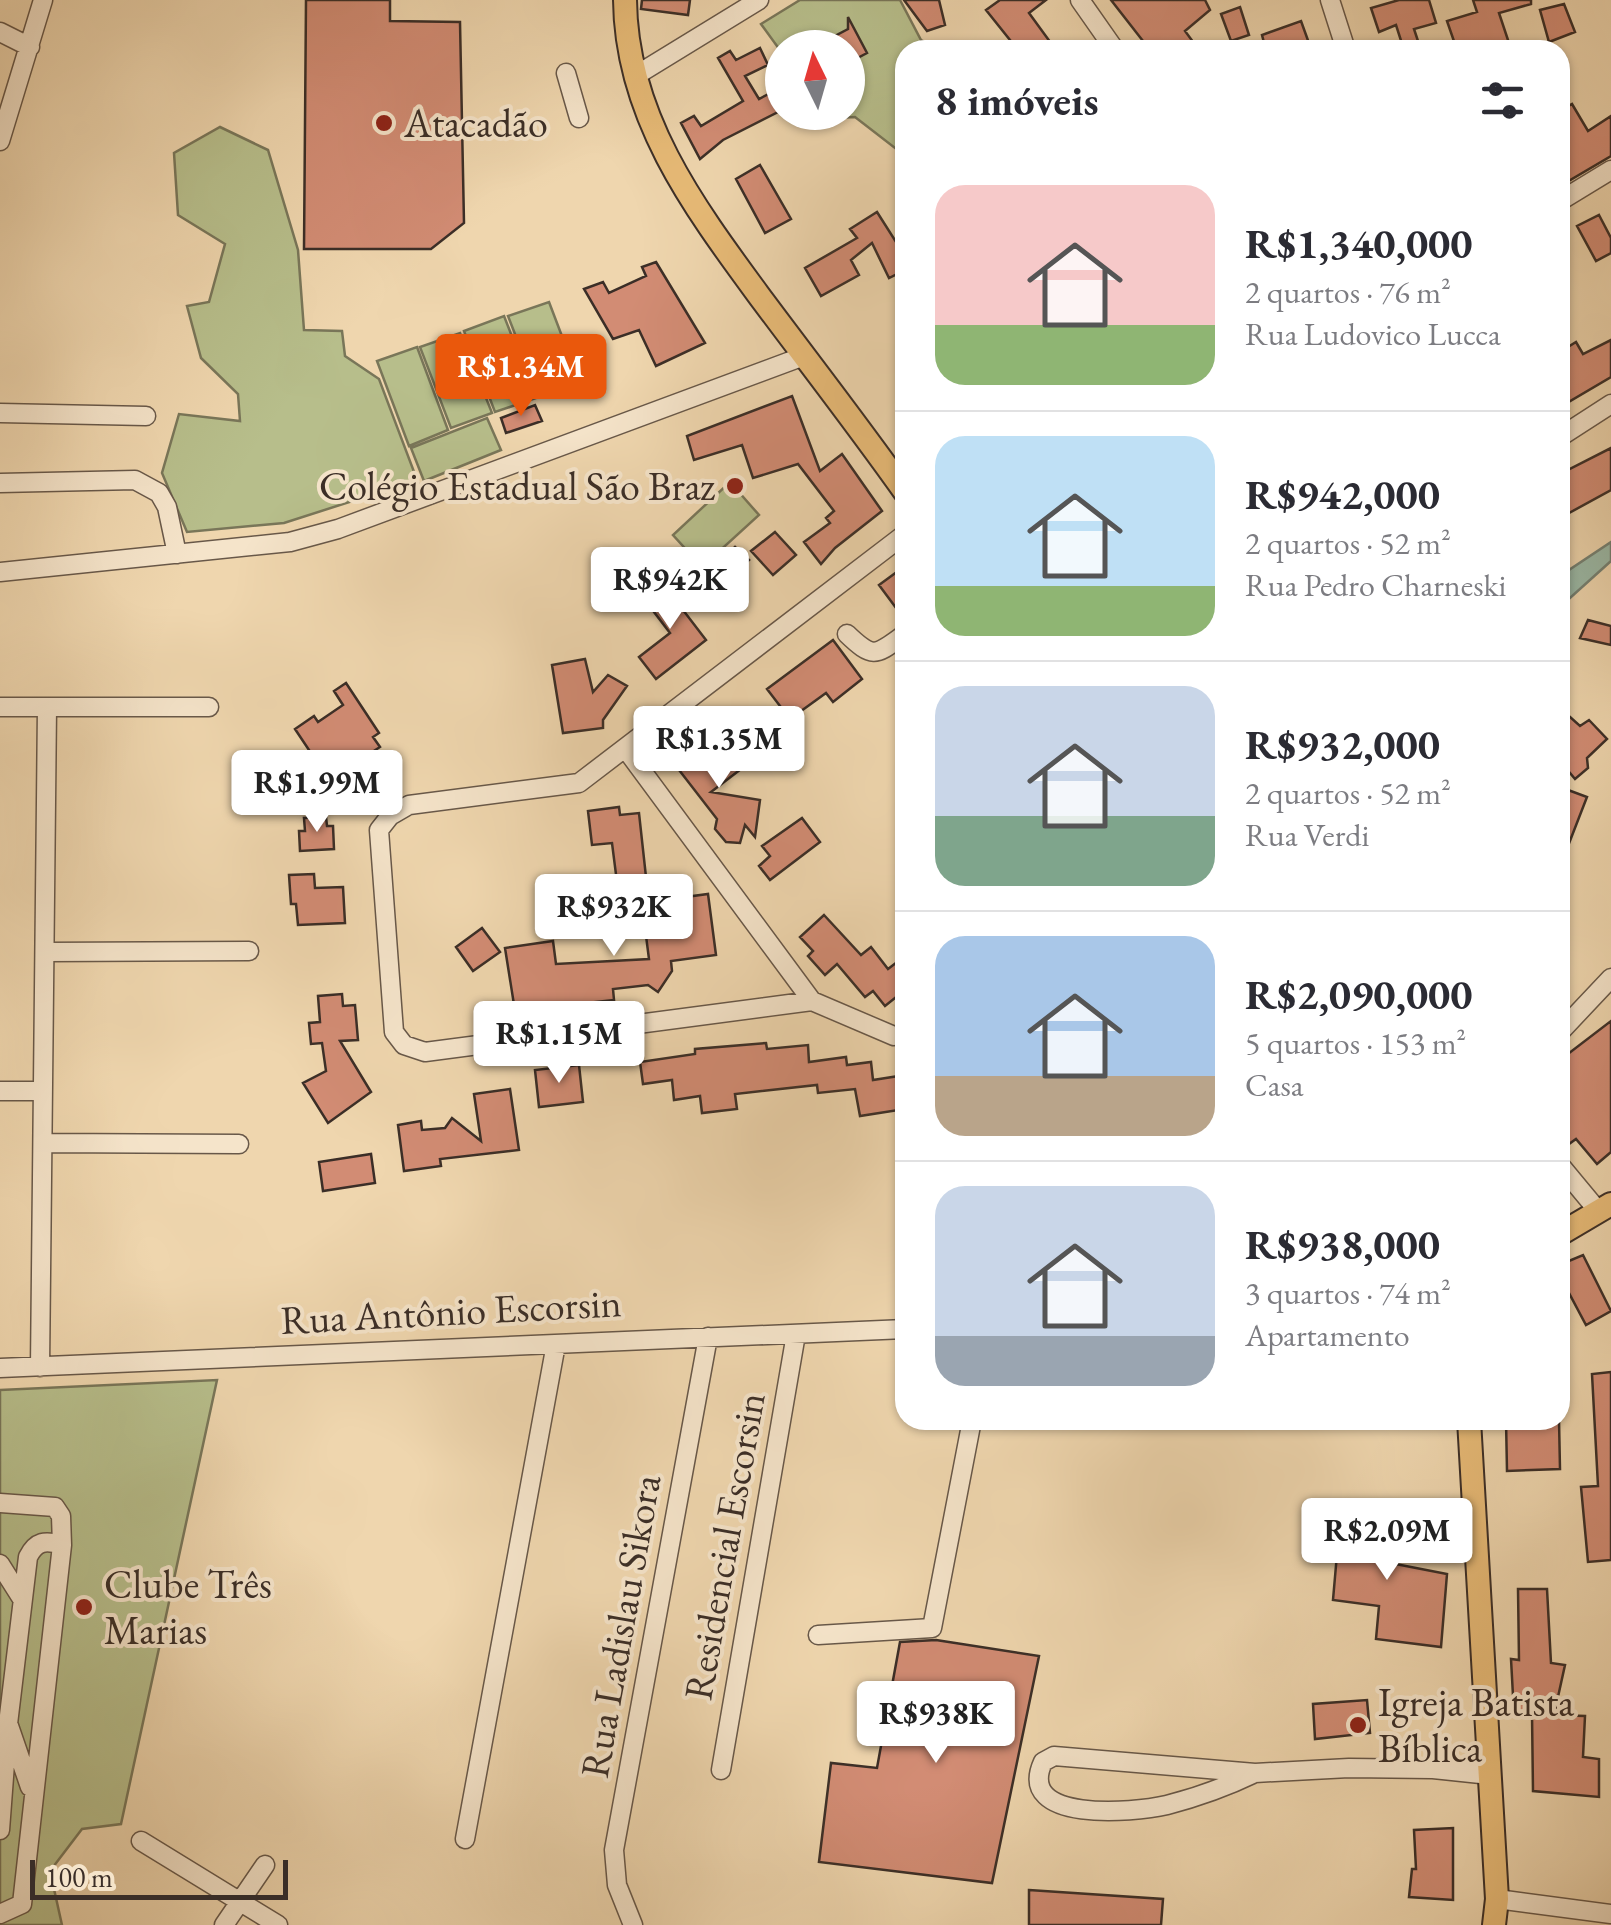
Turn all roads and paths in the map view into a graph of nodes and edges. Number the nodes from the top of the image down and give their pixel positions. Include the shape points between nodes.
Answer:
1 (43, 0) edge
2 (625, 0) edge
3 (759, 0) edge
4 (1080, 0) edge
5 (1330, 0) edge
6 (0, 32) edge
7 (1109, 40) edge
8 (1343, 40) edge
9 (30, 48) junction
10 (566, 72) dead end
11 (634, 76) junction
12 (579, 118) dead end
13 (0, 141) edge
14 (1611, 170) edge
15 (1570, 195) edge
16 (804, 356) junction
17 (1611, 404) edge
18 (0, 414) edge
19 (146, 416) dead end
20 (1587, 420) junction
21 (1611, 424) edge
22 (1570, 431) edge
23 (895, 479) edge
24 (0, 483) edge
25 (895, 542) edge
26 (177, 554) junction
27 (0, 572) edge
28 (847, 634) dead end
29 (895, 640) edge
30 (0, 707) edge
31 (47, 707) junction
32 (209, 707) dead end
33 (626, 748) junction
34 (47, 952) junction
35 (249, 952) dead end
36 (1611, 978) edge
37 (812, 1001) junction
38 (1570, 1021) edge
39 (894, 1036) dead end
40 (0, 1091) edge
41 (42, 1091) junction
42 (44, 1143) junction
43 (239, 1144) dead end
44 (1570, 1175) edge
45 (1605, 1208) edge
46 (1570, 1228) edge
47 (895, 1329) edge
48 (796, 1334) junction
49 (708, 1337) junction
50 (556, 1344) junction
51 (40, 1367) junction
52 (0, 1368) edge
53 (970, 1430) edge
54 (1470, 1430) edge
55 (0, 1503) edge
56 (62, 1545) junction
57 (0, 1564) edge
58 (22, 1600) junction
59 (818, 1635) dead end
60 (4, 1720) edge
61 (721, 1770) dead end
62 (1255, 1773) junction
63 (1490, 1776) junction
64 (33, 1797) junction
65 (0, 1830) edge
66 (465, 1838) dead end
67 (141, 1840) dead end
68 (265, 1866) dead end
69 (1497, 1899) junction
70 (240, 1902) junction
71 (1, 1913) edge
72 (1611, 1914) edge
73 (224, 1925) edge
74 (278, 1925) edge
75 (633, 1925) edge
76 (1494, 1925) edge

1 - 9 street
2 - 11 main road
3 - 11 street
4 - 7 street
5 - 8 street
6 - 9 street
9 - 13 street
10 - 12 street
11 - 16 main road via 681,185
14 - 15 street
16 - 23 main road
16 - 26 street via 338,529 290,542
17 - 20 street
18 - 19 street
20 - 21 street
20 - 22 street
24 - 26 street via 135,480 159,493 168,508
25 - 33 street
26 - 27 street
28 - 29 street via 866,652
30 - 31 street
31 - 32 street
31 - 34 street
33 - 37 street
33 - 37 street via 579,783 409,805 390,816 379,830 394,1032 404,1045 426,1052
34 - 35 street
34 - 41 street
36 - 38 street
37 - 39 street
40 - 41 street
41 - 42 street
42 - 43 street
42 - 51 street
44 - 45 street
45 - 46 main road
47 - 48 street, Rua Antônio Escorsin
48 - 49 street, Rua Antônio Escorsin
48 - 61 street, Residencial Escorsin
49 - 50 street, Rua Antônio Escorsin
49 - 75 street, Rua Ladislau Sikora via 614,1850 617,1885
50 - 51 street, Rua Antônio Escorsin
50 - 66 street
51 - 52 street, Rua Antônio Escorsin
53 - 59 street via 932,1628
54 - 63 main road
55 - 56 street via 55,1508
56 - 58 street via 33,1547
56 - 64 street
57 - 58 street
58 - 60 street
60 - 64 street
60 - 65 street
62 - 62 street via 1054,1756 1036,1776 1037,1788 1051,1801 1078,1810 1162,1806
62 - 63 street via 1433,1769
63 - 69 main road
64 - 71 street via 22,1904
67 - 70 street
68 - 70 street
69 - 72 street
69 - 76 main road
70 - 73 street
70 - 74 street

